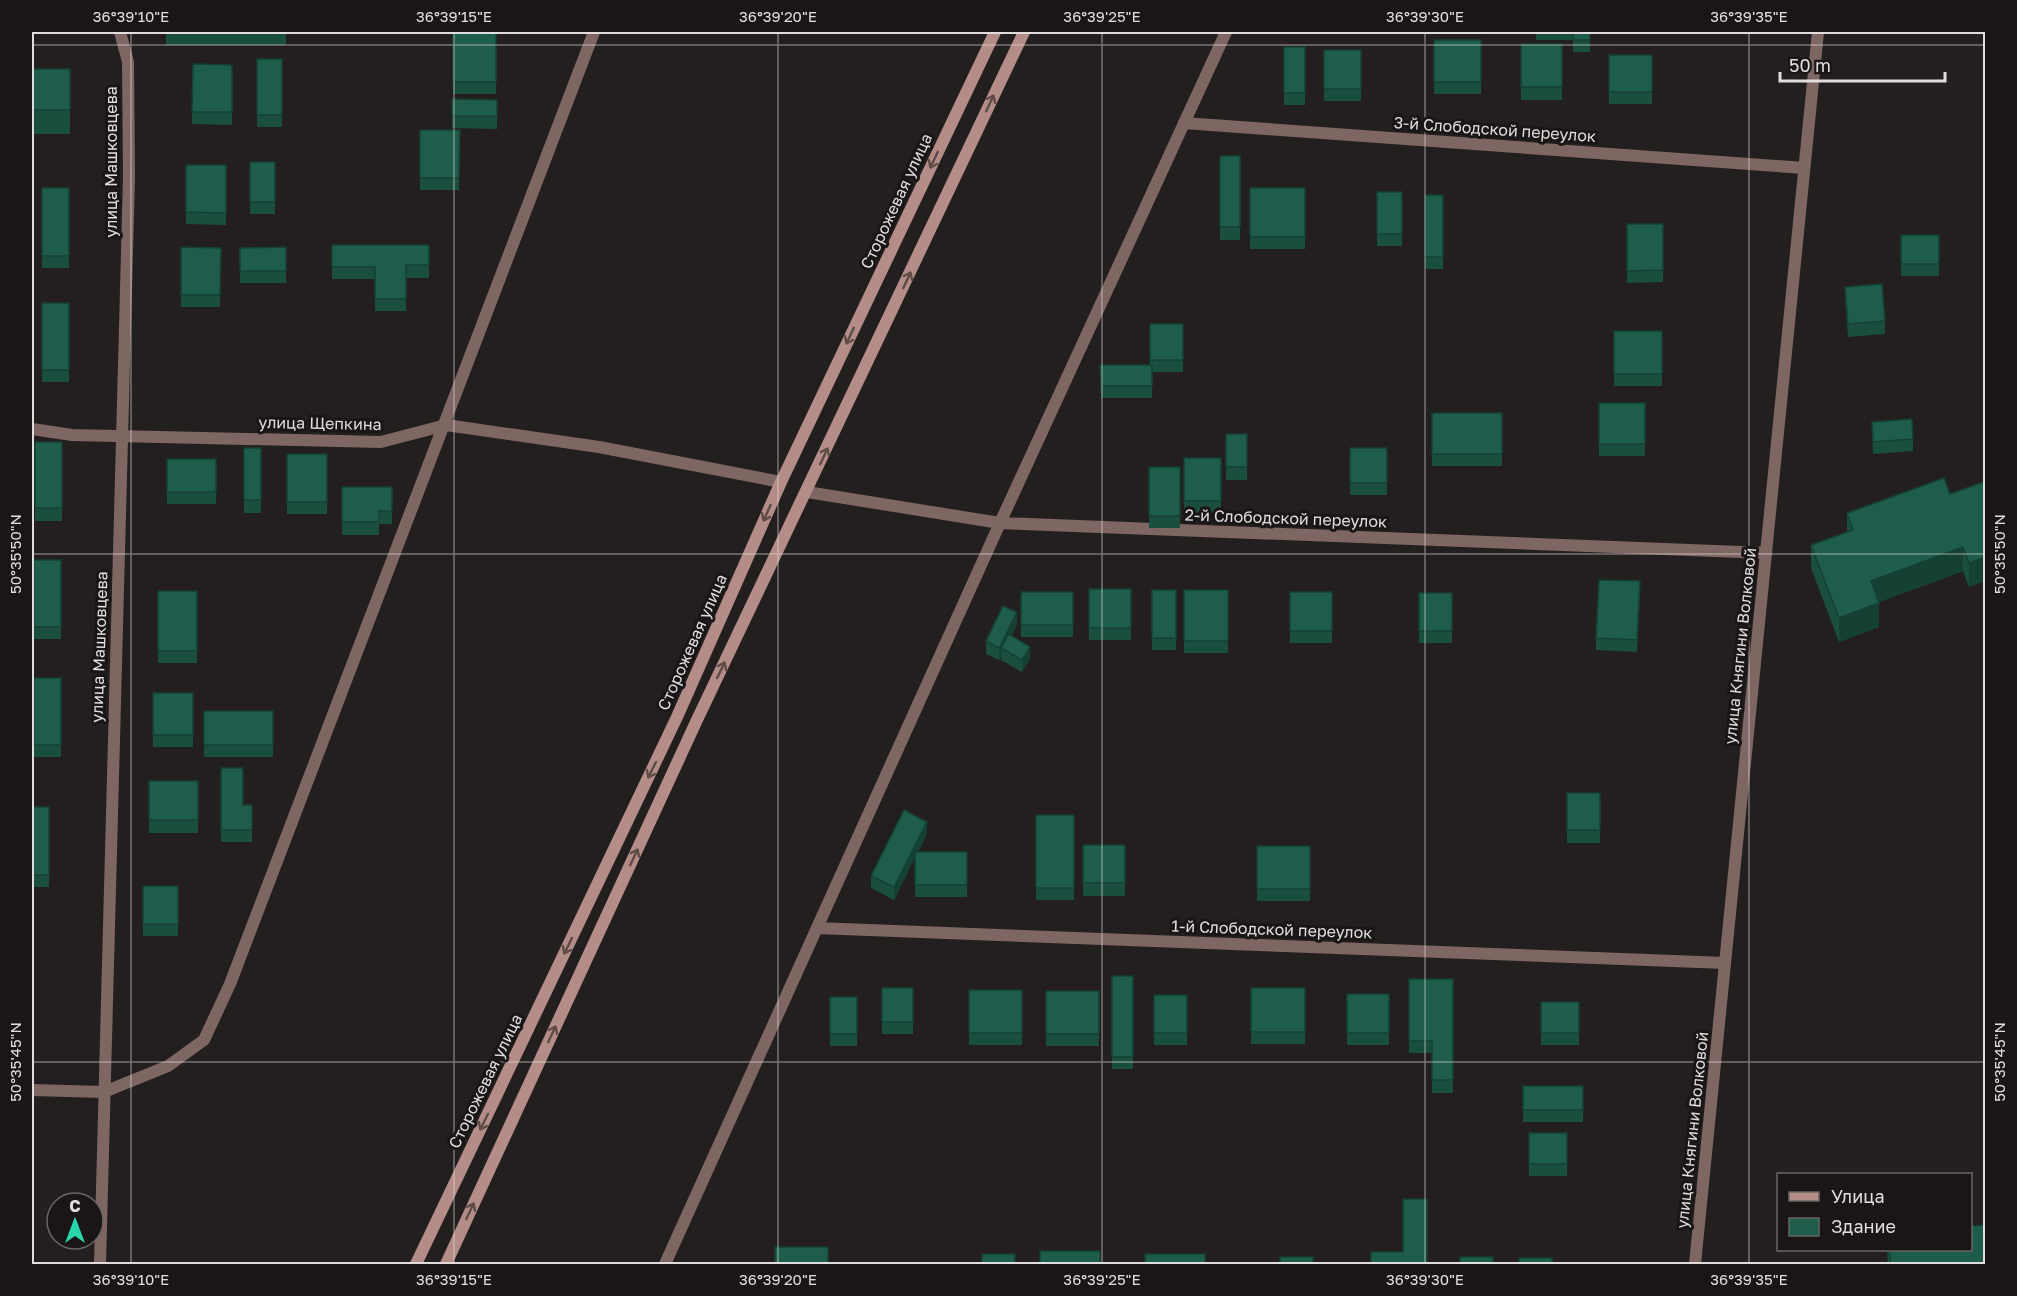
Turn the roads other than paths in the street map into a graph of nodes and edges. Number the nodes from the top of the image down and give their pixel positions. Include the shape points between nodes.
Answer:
1 (120, 32) edge
2 (594, 32) edge
3 (995, 32) edge
4 (1024, 32) edge
5 (1226, 32) edge
6 (1818, 32) edge
7 (1184, 123) junction
8 (1804, 168) junction
9 (446, 425) junction
10 (32, 429) edge
11 (121, 436) junction
12 (781, 482) junction
13 (807, 492) junction
14 (1000, 523) junction
15 (1766, 553) junction
16 (817, 928) junction
17 (1725, 963) junction
18 (32, 1090) edge
19 (104, 1092) junction
20 (100, 1264) edge
21 (416, 1264) edge
22 (446, 1264) edge
23 (665, 1264) edge
24 (1695, 1264) edge

1 - 11 street, улица Машковцева via 128,62 129,177
2 - 9 street
3 -> 12 main road, Сторожевая улица
13 -> 4 main road
5 - 7 street
6 - 8 street, улица Княгини Волковой
7 - 8 street, 3-й Слободской переулок
7 - 14 street
8 - 15 street, улица Княгини Волковой
9 - 11 street, улица Щепкина via 381,442
9 - 12 street, улица Щепкина via 599,447
9 - 19 street via 230,984 204,1040 168,1066
10 - 11 street, улица Щепкина
11 - 19 street, улица Машковцева
12 -> 21 main road, Сторожевая улица via 677,717
13 - 14 street, 2-й Слободской переулок
22 -> 13 main road
14 - 15 street, 2-й Слободской переулок
14 - 16 street
15 - 17 street, улица Княгини Волковой
16 - 17 street, 1-й Слободской переулок
16 - 23 street
17 - 24 street, улица Княгини Волковой
18 - 19 street
19 - 20 street, улица Машковцева

